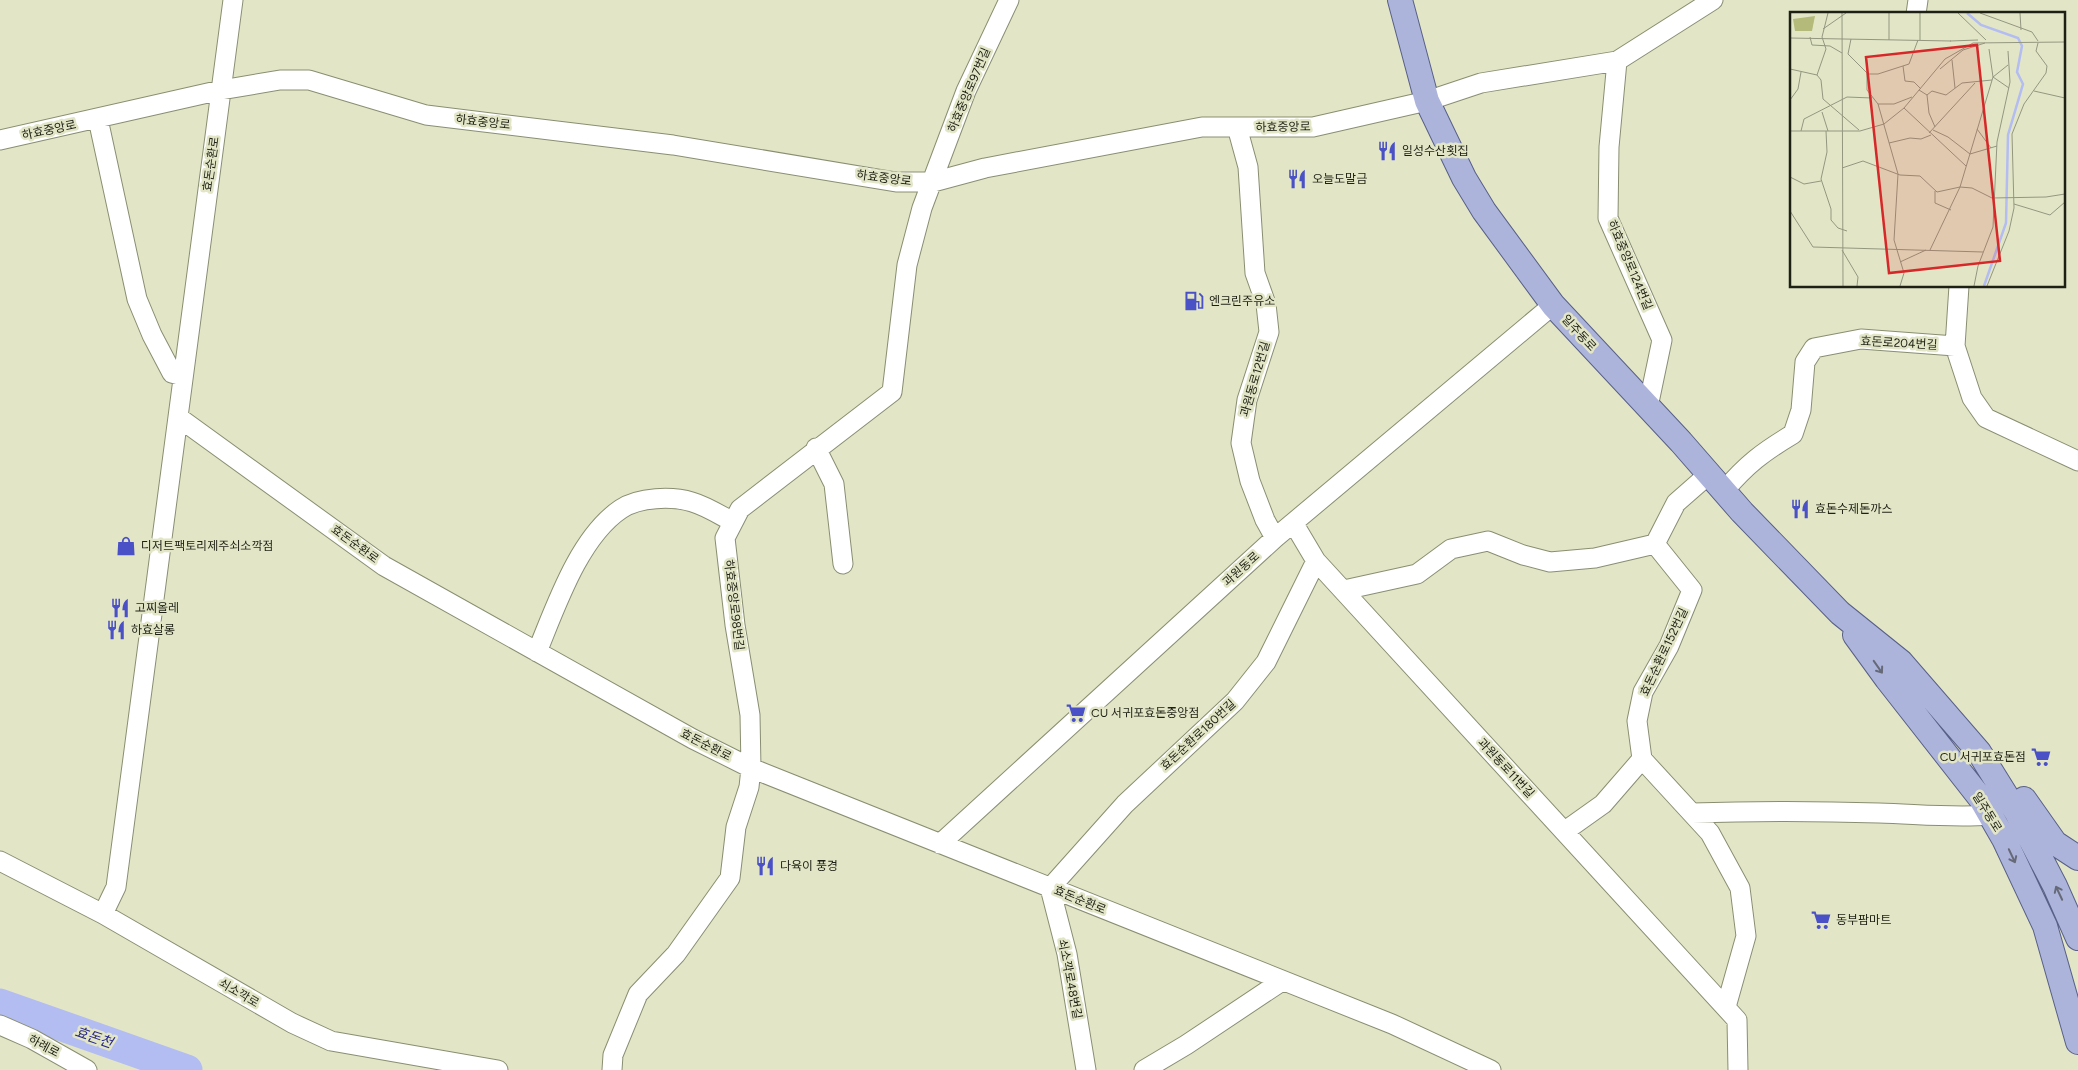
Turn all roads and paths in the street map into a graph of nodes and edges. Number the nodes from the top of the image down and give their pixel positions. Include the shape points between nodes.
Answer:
1 (233, 0) edge
2 (1009, 0) edge
3 (1400, 0) edge
4 (1713, 0) edge
5 (1684, 8) edge
6 (1617, 61) junction
7 (221, 90) junction
8 (1427, 101) junction
9 (98, 119) junction
10 (1237, 127) junction
11 (0, 140) edge
12 (933, 182) junction
13 (1960, 288) edge
14 (1553, 305) junction
15 (1955, 346) junction
16 (183, 376) junction
17 (1648, 407) junction
18 (178, 417) junction
19 (816, 448) junction
20 (2078, 461) edge
21 (1716, 482) junction
22 (733, 522) junction
23 (1294, 524) junction
24 (1275, 538) junction
25 (1655, 544) junction
26 (1316, 561) junction
27 (843, 564) dead end
28 (1344, 590) junction
29 (1840, 613) junction
30 (537, 652) junction
31 (1902, 662) junction
32 (1642, 759) junction
33 (751, 768) junction
34 (1692, 813) junction
35 (1990, 815) junction
36 (1564, 831) junction
37 (940, 844) junction
38 (2078, 858) edge
39 (0, 861) edge
40 (1050, 888) junction
41 (103, 914) junction
42 (2075, 924) edge
43 (2045, 926) junction
44 (1282, 981) junction
45 (1726, 1007) junction
46 (0, 1025) edge
47 (2078, 1042) edge
48 (87, 1070) edge
49 (498, 1070) edge
50 (612, 1070) edge
51 (1086, 1070) edge
52 (1144, 1070) edge
53 (1491, 1070) edge
54 (1738, 1070) edge

1 - 7 street, 효돈순환로
2 - 12 street, 하효중앙로97번길 via 966,92
3 - 8 main road, 일주동로
4 - 5 street, 하효중앙로
5 - 6 street, 하효중앙로
6 - 8 street, 하효중앙로 via 1481,83
6 - 17 street, 하효중앙로124번길 via 1608,218 1662,340
7 - 9 street, 하효중앙로
7 - 12 street, 하효중앙로 via 280,80 308,80 426,115 664,144 896,182
7 - 16 street, 효돈순환로
8 - 10 street, 하효중앙로 via 1313,127
8 - 14 main road, 일주동로 via 1464,178
9 - 11 street, 하효중앙로
9 - 16 street via 137,299 172,373
10 - 12 street, 하효중앙로 via 1202,127 985,168
10 - 24 street, 과원동로12번길 via 1248,167 1255,273 1266,304 1269,332 1247,400 1241,443 1250,482
12 - 19 street, 하효중앙로98번길 via 922,208 907,265 892,392
13 - 15 street, 효돈로204번길
14 - 17 main road, 일주동로
14 - 23 street, 과원동로
15 - 20 street, 효돈로204번길 via 1972,398 1986,418
15 - 21 street, 효돈로204번길 via 1861,340 1814,348 1805,362 1801,410 1793,434
16 - 18 street, 효돈순환로
17 - 21 main road, 일주동로
18 - 30 street, 효돈순환로 via 384,566
18 - 41 street, 효돈순환로 via 116,887
19 - 22 street, 하효중앙로98번길 via 740,509
19 - 27 street via 834,484
21 - 25 street via 1676,503
21 - 29 main road, 일주동로
22 - 30 street via 693,502 676,498 645,500 622,508 588,545 564,586
22 - 33 street, 하효중앙로98번길 via 726,538 735,625 750,716
23 - 24 street, 과원동로
23 - 26 street, 과원동로11번길
24 - 37 street, 과원동로
25 - 28 street via 1595,558 1550,562 1488,541 1451,549 1417,574
25 - 32 street, 효돈순환로152번길 via 1692,590 1669,646 1643,692 1636,721
26 - 28 street, 과원동로11번길
26 - 40 street, 효돈순환로180번길 via 1266,662 1235,701 1125,804
28 - 36 street, 과원동로11번길
29 - 31 main road, 일주동로
29 -> 35 main road, 일주동로
30 - 33 street, 효돈순환로
31 - 38 main road via 1952,702 1974,727 2055,843
42 -> 31 main road, 일주동로 via 2017,813 1979,752
32 - 34 street
32 - 36 street via 1602,804
33 - 37 street, 효돈순환로
33 - 50 street, 하효중앙로98번길 via 749,787 736,826 730,878 676,954 638,994 613,1055
34 - 35 street via 1782,811 1959,817
34 - 45 street via 1710,833 1740,888 1746,936
35 -> 43 main road, 일주동로
36 - 45 street, 과원동로11번길
37 - 40 street, 효돈순환로
39 - 41 street, 쇠소깍로
40 - 44 street, 효돈순환로
40 - 51 street, 쇠소깍로48번길 via 1067,954
41 - 49 street, 쇠소깍로 via 292,1023 331,1041
42 - 43 street
43 - 47 main road, 일주동로
44 - 52 street
44 - 53 street, 효돈순환로 via 1392,1024
45 - 54 street via 1737,1020
46 - 48 street, 하례로

